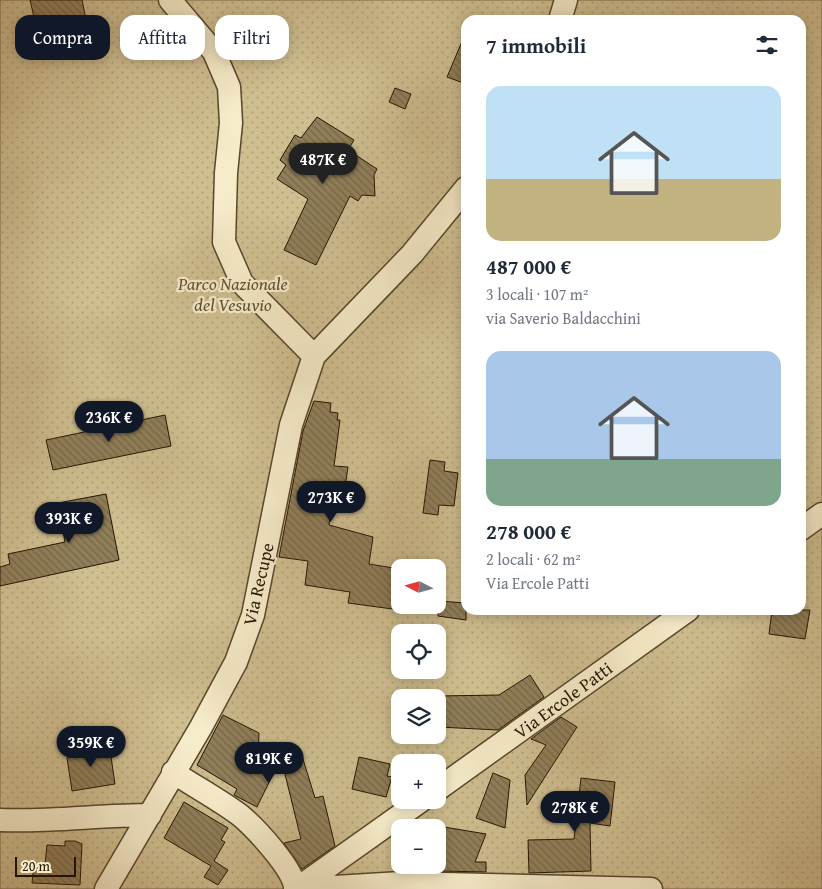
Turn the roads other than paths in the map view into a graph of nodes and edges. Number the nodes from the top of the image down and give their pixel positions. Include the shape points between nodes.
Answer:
1 (170, 0) edge
2 (566, 0) edge
3 (562, 15) edge
4 (461, 194) edge
5 (314, 356) junction
6 (822, 514) edge
7 (806, 525) edge
8 (681, 615) edge
9 (173, 772) junction
10 (446, 783) edge
11 (409, 809) edge
12 (150, 815) junction
13 (0, 820) edge
14 (298, 885) edge
15 (106, 889) edge
16 (650, 889) edge

1 - 5 street via 214,52 229,87 231,123 224,242 242,283
2 - 3 street
4 - 5 street, Via Recupe via 412,254
5 - 9 street, Via Recupe via 291,425 253,615 236,662
6 - 7 street
8 - 10 street, Via Ercole Patti
9 - 12 street, Via Recupe
9 - 14 street via 241,817
11 - 14 street
12 - 13 street
12 - 15 street, Via Recupe
14 - 16 street via 335,887 401,883

